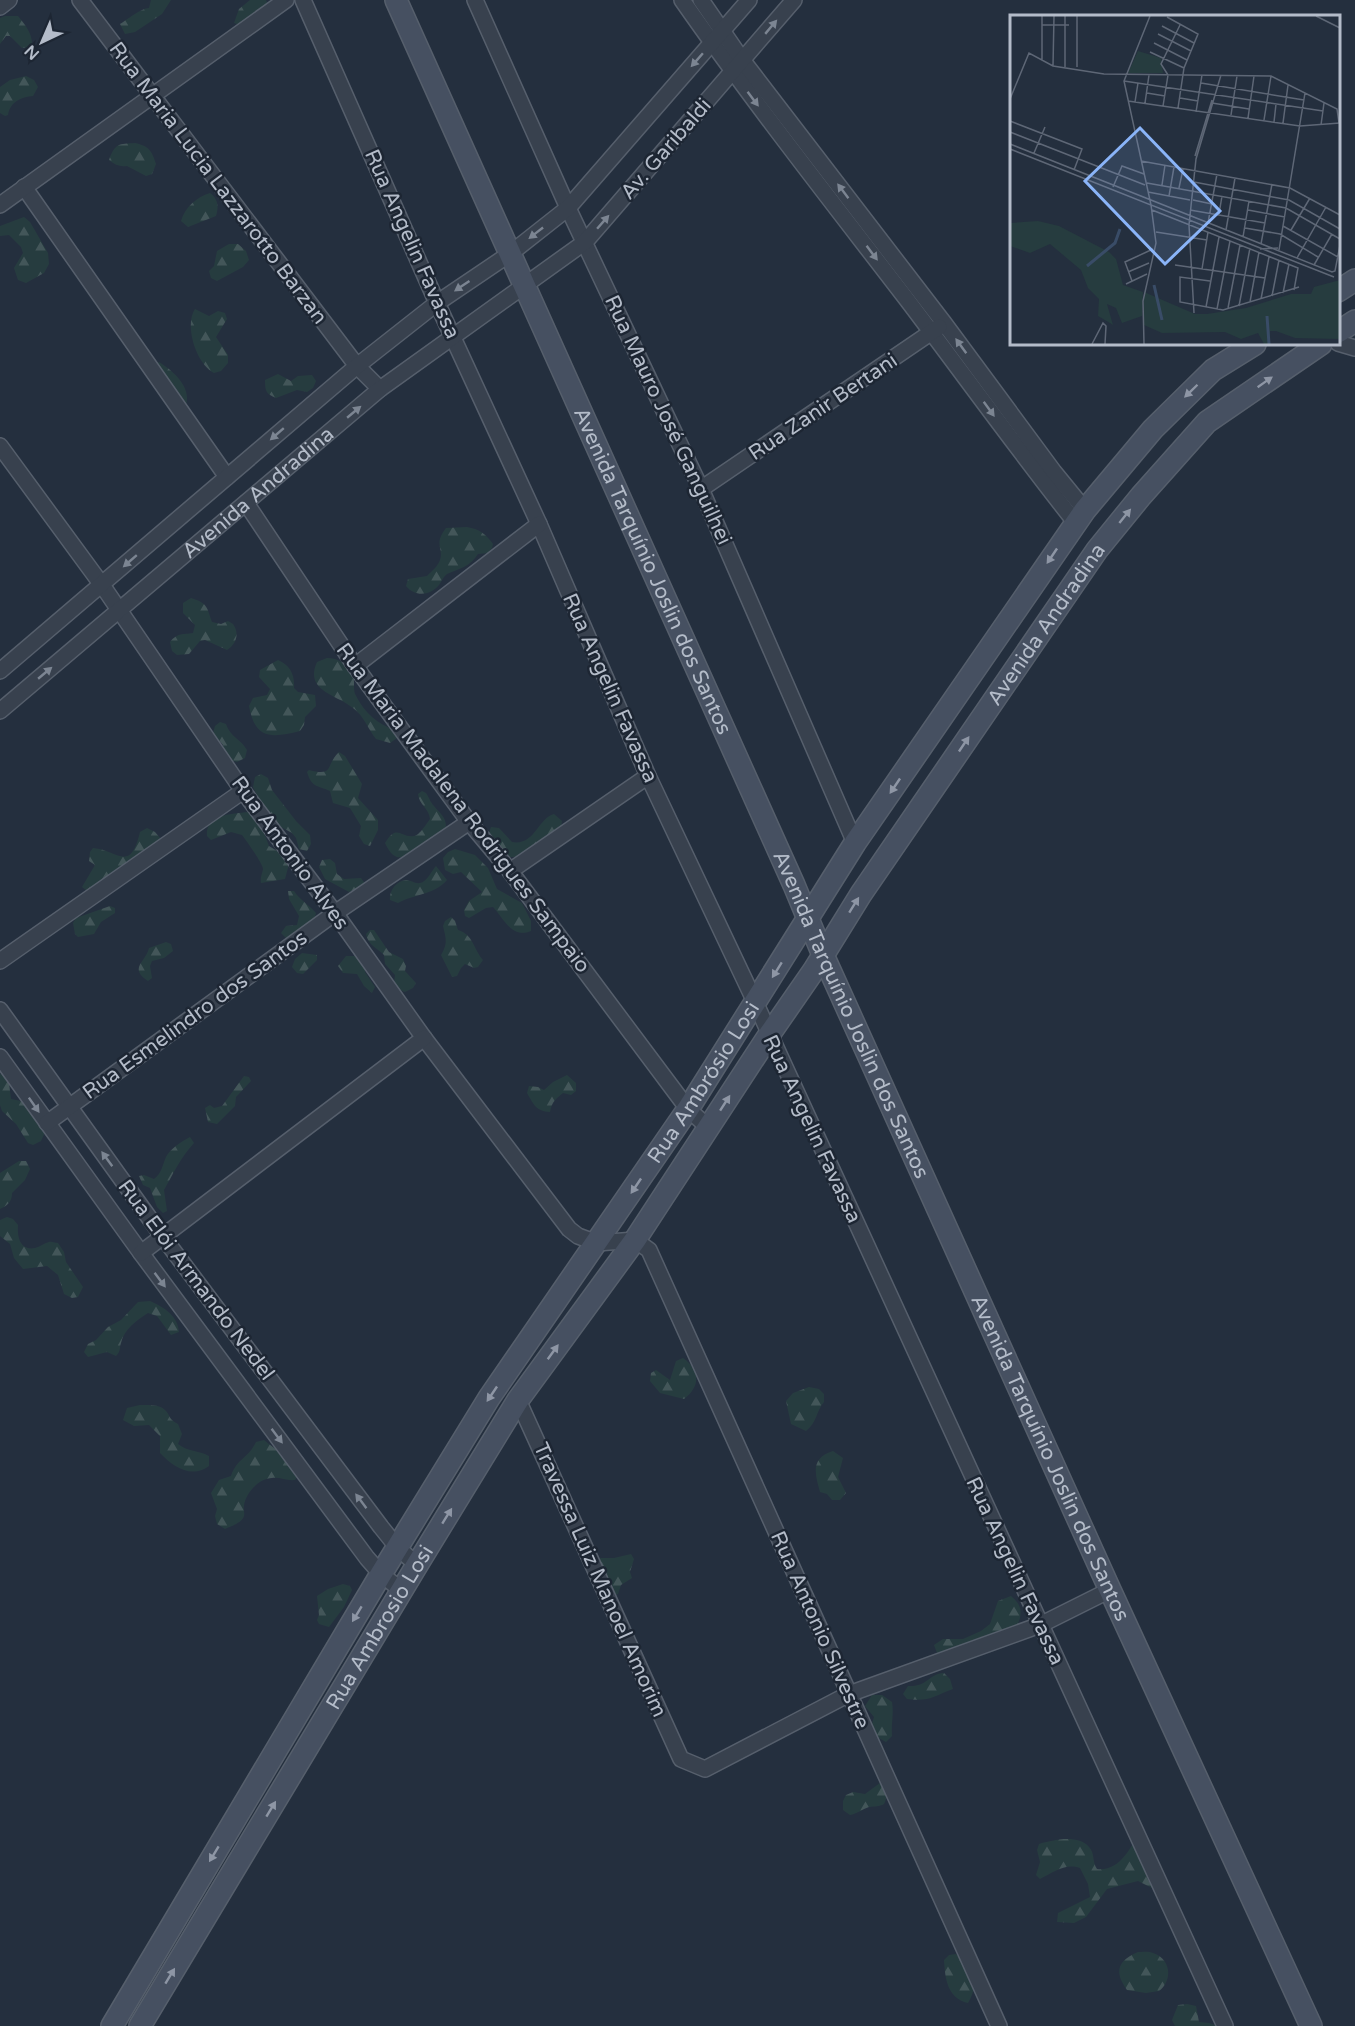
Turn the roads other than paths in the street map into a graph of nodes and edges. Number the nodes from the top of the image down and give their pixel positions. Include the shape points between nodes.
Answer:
1 (9, 0) edge
2 (80, 0) edge
3 (286, 0) edge
4 (303, 0) edge
5 (396, 0) edge
6 (475, 0) edge
7 (682, 0) edge
8 (701, 0) edge
9 (749, 0) edge
10 (794, 0) edge
11 (0, 7) edge
12 (717, 38) junction
13 (738, 66) junction
14 (151, 96) junction
15 (24, 187) junction
16 (0, 205) edge
17 (568, 208) junction
18 (585, 242) junction
19 (511, 253) junction
20 (1355, 280) edge
21 (525, 284) junction
22 (1340, 290) edge
23 (437, 303) junction
24 (1355, 321) edge
25 (938, 328) junction
26 (1340, 331) edge
27 (453, 336) junction
28 (1340, 344) edge
29 (1253, 345) edge
30 (1320, 345) edge
31 (1355, 348) edge
32 (357, 366) junction
33 (380, 389) junction
34 (0, 446) edge
35 (226, 477) junction
36 (701, 489) junction
37 (246, 503) junction
38 (1080, 516) junction
39 (539, 524) junction
40 (102, 585) junction
41 (119, 610) junction
42 (355, 666) junction
43 (0, 671) edge
44 (0, 711) edge
45 (648, 776) junction
46 (243, 791) junction
47 (469, 822) junction
48 (855, 843) junction
49 (510, 871) junction
50 (335, 913) junction
51 (808, 921) junction
52 (823, 955) junction
53 (0, 961) edge
54 (756, 1004) junction
55 (0, 1010) edge
56 (769, 1035) junction
57 (424, 1038) junction
58 (0, 1057) edge
59 (70, 1107) junction
60 (688, 1109) junction
61 (47, 1123) junction
62 (709, 1128) junction
63 (163, 1237) junction
64 (635, 1240) junction
65 (597, 1243) junction
66 (141, 1253) junction
67 (518, 1400) junction
68 (397, 1547) junction
69 (417, 1565) junction
70 (381, 1574) junction
71 (401, 1590) junction
72 (1110, 1590) junction
73 (1040, 1625) junction
74 (849, 1694) junction
75 (112, 2026) edge
76 (140, 2026) edge
77 (999, 2026) edge
78 (1225, 2026) edge
79 (1311, 2026) edge

1 - 11 street
2 - 14 street, Rua Maria Lucia Lazzarotto Barzan
3 - 14 street
4 - 23 street, Rua Angelin Favassa
5 - 19 street, Avenida Tarquínio Joslin dos Santos
6 - 17 street, Rua Mauro José Ganguilhei
7 - 12 street
8 - 12 street
9 - 12 street, Av. Garibaldi
13 -> 10 street, Av. Garibaldi
12 - 13 street
12 -> 17 street, Av. Garibaldi
18 -> 13 street, Av. Garibaldi
13 - 25 street
14 - 15 street
14 - 32 street, Rua Maria Lucia Lazzarotto Barzan
15 - 16 street
15 - 35 street
17 - 18 street, Rua Mauro José Ganguilhei
17 -> 19 street, Av. Garibaldi
18 - 21 street, Av. Garibaldi
18 - 36 street, Rua Mauro José Ganguilhei
19 - 21 street, Avenida Tarquínio Joslin dos Santos
19 -> 23 street, Av. Garibaldi
20 - 22 street
21 - 27 street, Avenida Andradina
21 - 51 street, Avenida Tarquínio Joslin dos Santos
23 - 27 street, Rua Angelin Favassa
23 - 32 street, Av. Garibaldi
24 - 26 street
25 - 36 street, Rua Zanir Bertani
25 - 38 street
27 - 33 street, Avenida Andradina
27 - 39 street, Rua Angelin Favassa
28 - 31 street
29 -> 38 street, Avenida Andradina via 1213,370 1153,429
52 -> 30 street, Avenida Andradina via 1097,550 1208,422
32 - 33 street, Rua Maria Lucia Lazzarotto Barzan
32 -> 35 street, Av. Garibaldi
37 -> 33 street, Avenida Andradina
34 - 40 street, Rua Antonio Alves
35 -> 40 street, Av. Garibaldi
36 - 48 street, Rua Mauro José Ganguilhei
37 - 41 street, Avenida Andradina
37 - 42 street, Rua Maria Madalena Rodrigues Sampaio
38 -> 48 street, Avenida Andradina
39 - 42 street
39 - 45 street, Rua Angelin Favassa
40 - 41 street, Rua Antonio Alves
40 - 43 street, Av. Garibaldi
44 -> 41 street, Avenida Andradina
41 - 46 street, Rua Antonio Alves
42 - 47 street, Rua Maria Madalena Rodrigues Sampaio
45 - 49 street
45 - 54 street, Rua Angelin Favassa
46 - 50 street, Rua Antonio Alves
46 - 53 street
47 - 49 street, Rua Maria Madalena Rodrigues Sampaio
47 - 50 street, Rua Esmelindro dos Santos
48 - 51 street, Avenida Andradina
49 - 60 street, Rua Maria Madalena Rodrigues Sampaio
50 - 57 street, Rua Antonio Alves
50 - 59 street, Rua Esmelindro dos Santos
51 - 52 street, Avenida Tarquínio Joslin dos Santos
51 -> 54 street, Rua Ambrósio Losi
52 - 56 street, Rua Ambrósio Losi
52 - 72 street, Avenida Tarquínio Joslin dos Santos
54 - 56 street, Rua Angelin Favassa
54 - 60 street, Rua Ambrósio Losi
55 - 59 street, Rua Elói Armando Nedel
62 -> 56 street, Rua Ambrósio Losi
56 - 73 street, Rua Angelin Favassa
57 - 63 street
57 - 65 street, Rua Antonio Alves via 569,1229
58 -> 61 street, Rua Elói Armando Nedel
59 - 61 street, Rua Esmelindro dos Santos
63 -> 59 street, Rua Elói Armando Nedel
60 - 62 street, Rua Maria Madalena Rodrigues Sampaio
60 -> 65 street, Rua Ambrósio Losi
61 - 66 street, Rua Elói Armando Nedel
62 - 64 street, Rua Ambrósio Losi
63 - 66 street
68 -> 63 street, Rua Elói Armando Nedel
64 - 65 street
67 -> 64 street, Rua Ambrosio Losi
64 - 74 street, Rua Antonio Silvestre via 649,1250
65 -> 68 street, Rua Ambrosio Losi via 489,1398
66 -> 70 street, Rua Elói Armando Nedel
69 -> 67 street, Rua Ambrosio Losi
67 - 74 street, Travessa Luiz Manoel Amorim via 681,1759 705,1769
68 - 69 street, Rua Elói Armando Nedel
68 - 70 street, Rua Ambrosio Losi
69 - 71 street, Rua Ambrosio Losi
70 - 71 street, Rua Elói Armando Nedel
70 -> 75 street, Rua Ambrosio Losi
76 -> 71 street, Rua Ambrosio Losi
72 - 73 street
72 - 79 street, Avenida Tarquínio Joslin dos Santos
73 - 74 street
73 - 78 street, Rua Angelin Favassa
74 - 77 street, Rua Antonio Silvestre

